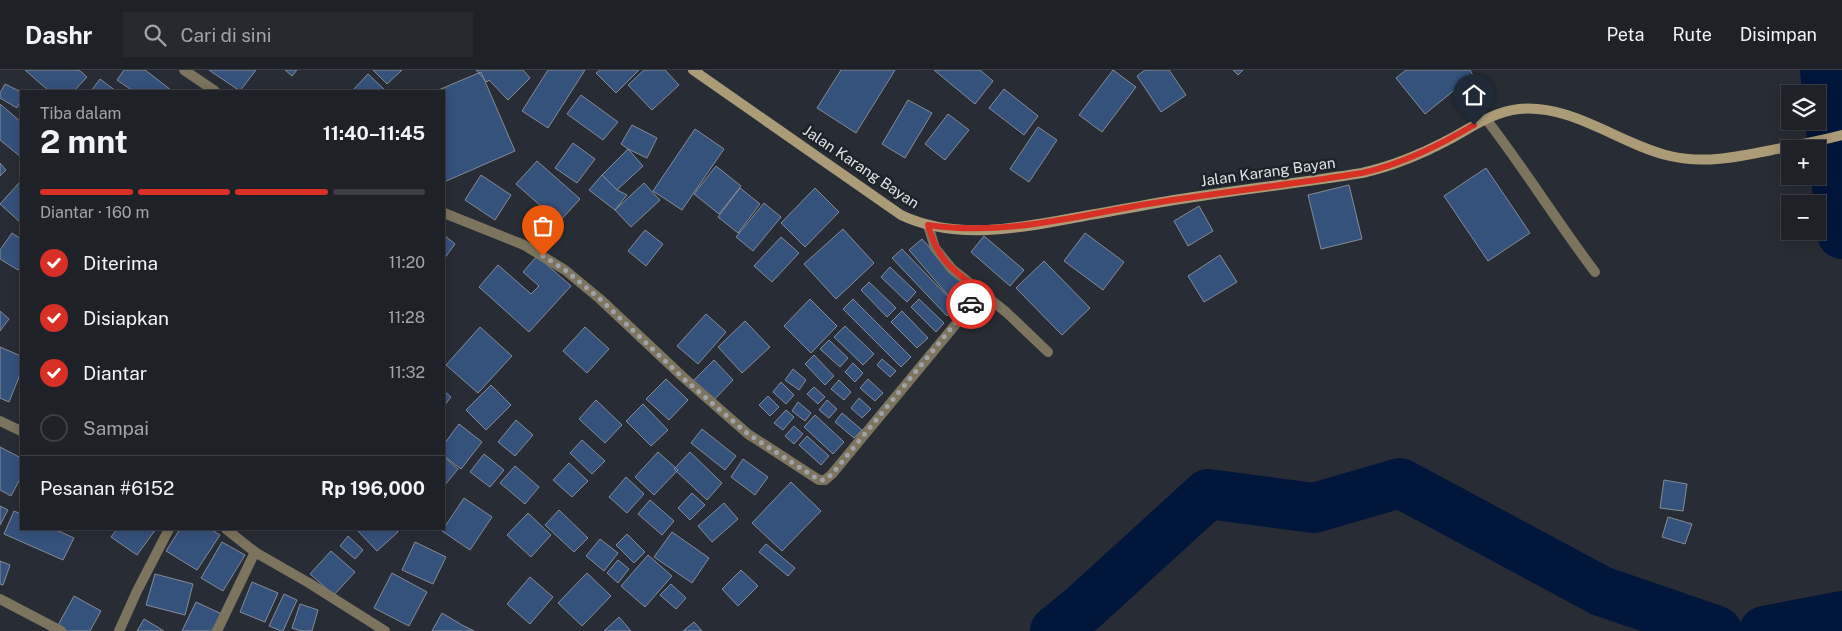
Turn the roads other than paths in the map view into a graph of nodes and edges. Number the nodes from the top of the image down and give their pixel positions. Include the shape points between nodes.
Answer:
1 (184, 70) edge
2 (694, 70) edge
3 (214, 90) edge
4 (1486, 118) junction
5 (1840, 136) edge
6 (445, 214) edge
7 (928, 225) junction
8 (1595, 272) dead end
9 (980, 291) junction
10 (1048, 352) dead end
11 (0, 422) edge
12 (20, 431) edge
13 (168, 530) edge
14 (227, 530) edge
15 (255, 552) junction
16 (0, 599) edge
17 (61, 631) edge
18 (119, 631) edge
19 (217, 631) edge
20 (385, 631) edge

1 - 3 street
2 - 7 street, Jalan Karang Bayan via 901,215
4 - 5 street, Jalan Karang Bayan via 1518,109 1549,109 1650,150 1694,160 1766,151
4 - 7 street, Jalan Karang Bayan via 1420,154 1362,173 1140,206 1034,226 960,230
4 - 8 street
6 - 9 street via 524,245 565,270 748,434 819,480 825,480 832,474
7 - 9 street via 939,254
9 - 10 street
11 - 12 street
13 - 18 street
14 - 15 street
15 - 19 street
15 - 20 street
16 - 17 street

